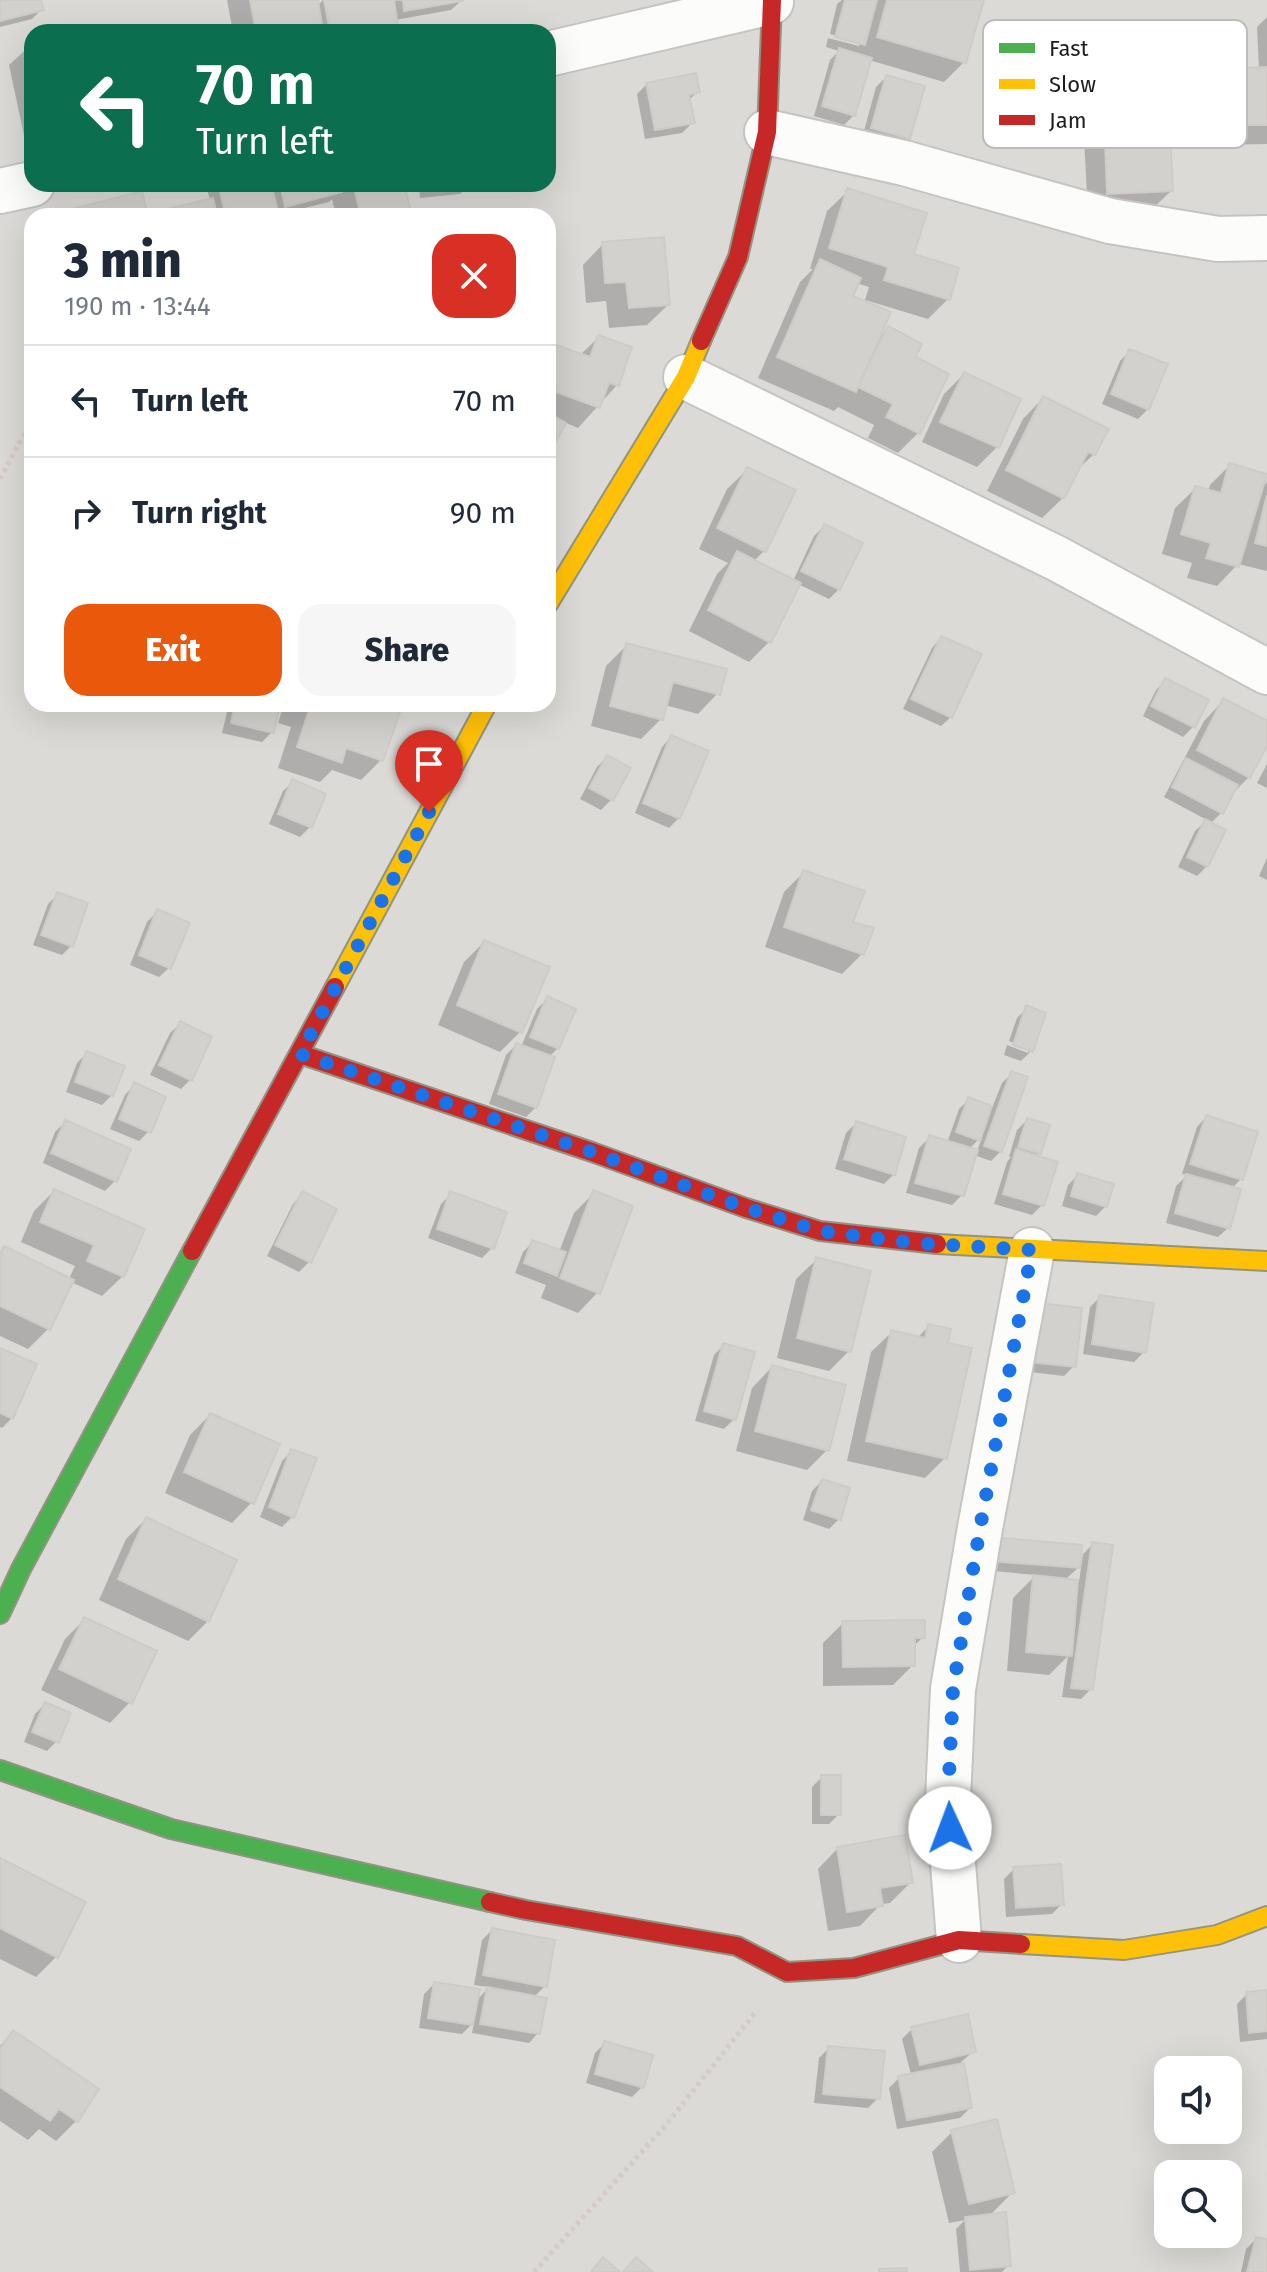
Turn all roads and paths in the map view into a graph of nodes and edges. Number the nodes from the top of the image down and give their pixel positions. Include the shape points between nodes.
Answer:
1 (771, 1) edge
2 (556, 52) edge
3 (767, 132) junction
4 (24, 186) edge
5 (0, 191) edge
6 (1267, 238) edge
7 (686, 377) junction
8 (24, 434) edge
9 (0, 479) edge
10 (556, 591) edge
11 (1267, 672) edge
12 (483, 712) edge
13 (300, 1054) junction
14 (1032, 1250) junction
15 (1267, 1261) edge
16 (0, 1614) edge
17 (0, 1770) edge
18 (1267, 1916) edge
19 (959, 1940) junction
20 (787, 1972) junction
21 (534, 2272) edge

1 - 2 street
1 - 3 street
3 - 6 street via 904,163 1110,221 1218,239
3 - 7 street via 738,257
4 - 5 street
7 - 10 street
7 - 11 street via 1056,558
8 - 9 path
12 - 13 street
13 - 14 street via 820,1231
13 - 16 street
14 - 15 street
14 - 19 street via 953,1689 948,1800
17 - 20 street via 171,1829 526,1910 737,1946
18 - 19 street via 1217,1935 1124,1950
19 - 20 street via 854,1968
20 - 21 path via 666,2125

